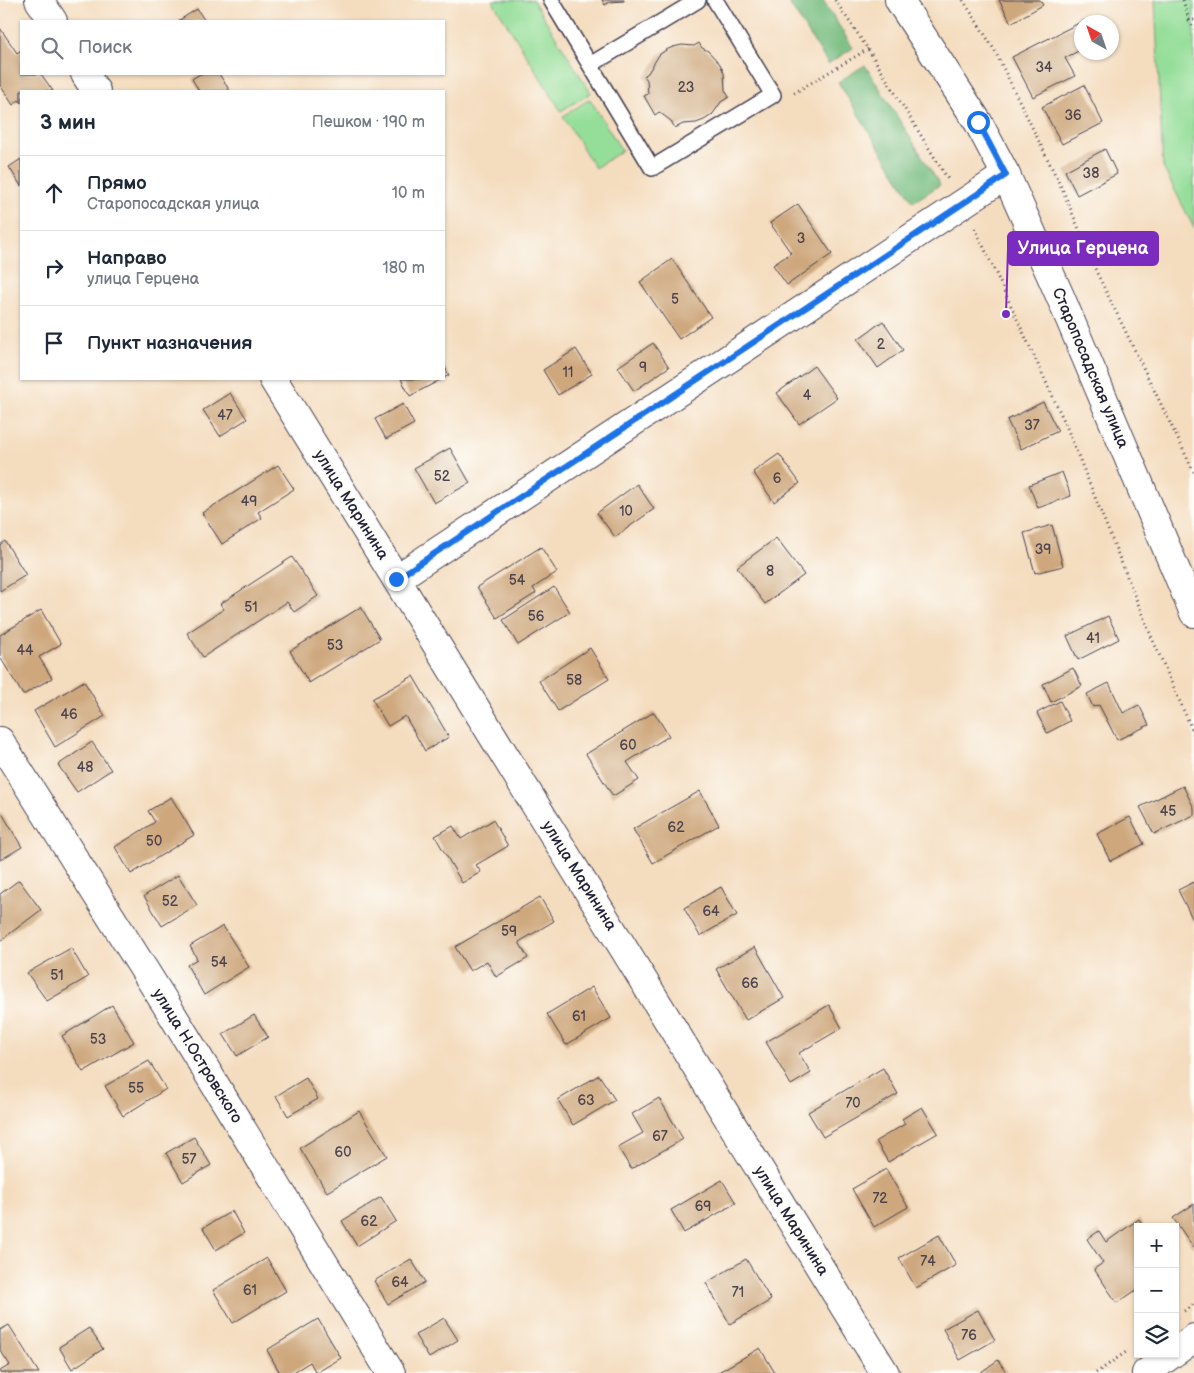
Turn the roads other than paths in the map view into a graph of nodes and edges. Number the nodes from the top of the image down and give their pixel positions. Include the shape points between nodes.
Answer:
1 (39, 0) edge
2 (551, 0) edge
3 (698, 0) edge
4 (715, 0) edge
5 (899, 0) edge
6 (51, 20) edge
7 (590, 65) junction
8 (86, 75) edge
9 (95, 90) edge
10 (1006, 175) junction
11 (274, 380) edge
12 (396, 579) junction
13 (1194, 612) edge
14 (0, 741) edge
15 (1194, 1338) edge
16 (1179, 1349) edge
17 (1167, 1358) edge
18 (391, 1373) edge
19 (885, 1373) edge
20 (1146, 1373) edge

1 - 6 street
2 - 7 lane
3 - 7 lane
4 - 7 lane via 772,95 652,168
5 - 10 street, Старопосадская улица via 978,122
8 - 9 street
10 - 12 street
10 - 13 street, Старопосадская улица
11 - 12 street, улица Маринина
12 - 19 street, улица Маринина
14 - 18 street, улица Н.Островского via 167,1006
15 - 16 street
17 - 20 street

